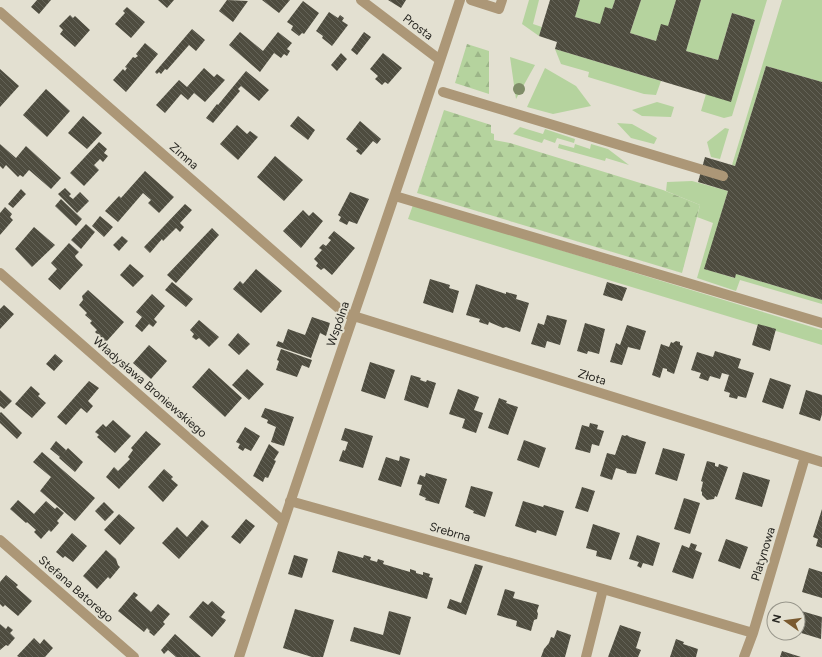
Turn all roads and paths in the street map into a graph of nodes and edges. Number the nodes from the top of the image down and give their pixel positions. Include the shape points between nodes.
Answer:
1 (361, 0) edge
2 (460, 0) edge
3 (470, 0) edge
4 (501, 4) edge
5 (0, 12) edge
6 (440, 60) junction
7 (443, 92) dead end
8 (723, 176) dead end
9 (395, 196) junction
10 (0, 273) edge
11 (354, 316) junction
12 (822, 322) edge
13 (805, 457) junction
14 (822, 462) edge
15 (290, 501) junction
16 (283, 521) junction
17 (0, 540) edge
18 (603, 589) junction
19 (753, 633) junction
20 (134, 657) edge
21 (239, 657) edge
22 (586, 657) edge
23 (744, 657) edge

1 - 6 street, Prosta
2 - 6 street, Wspólna
3 - 4 street
5 - 11 street, Zimna via 322,295 344,313
6 - 9 street, Wspólna
7 - 8 street
9 - 11 street, Wspólna
9 - 12 street
10 - 16 street, Władysława Broniewskiego
11 - 13 street, Złota
11 - 15 street, Wspólna
13 - 14 street, Złota
13 - 19 street, Platynowa
15 - 16 street, Wspólna
15 - 18 street, Srebrna
16 - 21 street, Wspólna
17 - 20 street, Stefana Batorego
18 - 19 street, Srebrna
18 - 22 street
19 - 23 street, Platynowa

